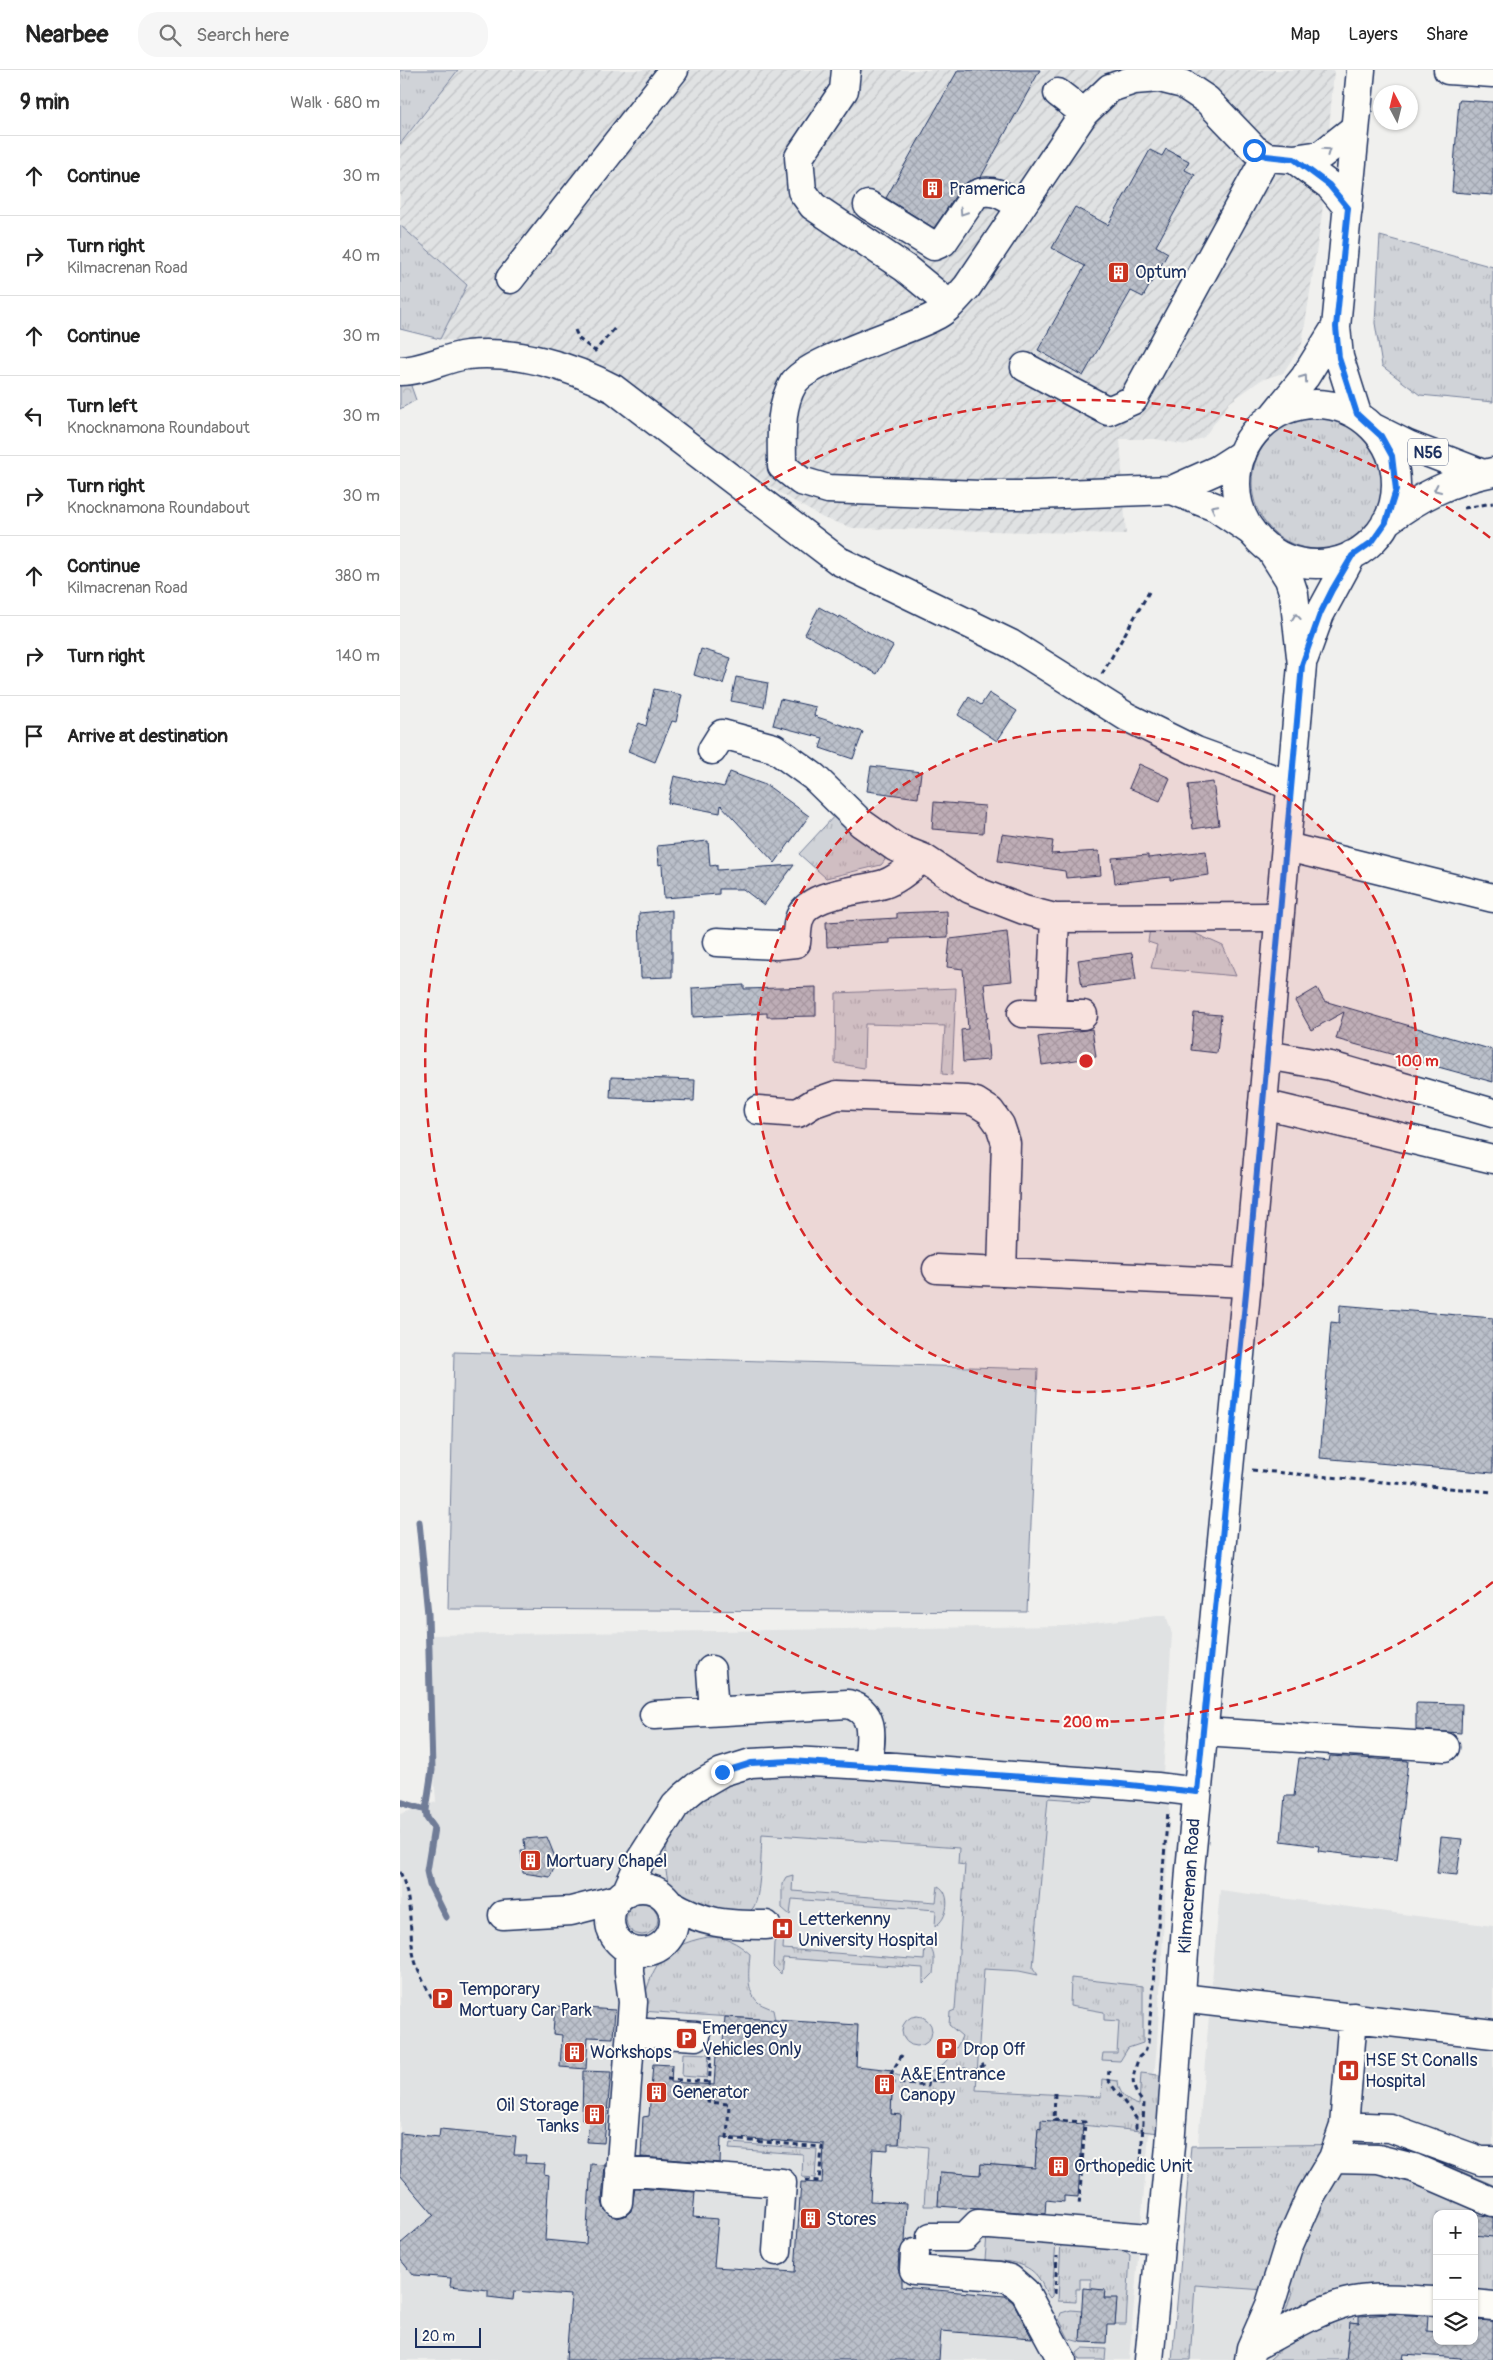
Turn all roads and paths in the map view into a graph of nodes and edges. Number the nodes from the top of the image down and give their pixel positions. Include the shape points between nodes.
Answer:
1 (674, 70) edge
2 (846, 70) edge
3 (1361, 70) edge
4 (1448, 70) edge
5 (1493, 74) edge
6 (1058, 93) dead end
7 (1084, 113) junction
8 (1354, 129) junction
9 (1266, 156) junction
10 (1294, 159) junction
11 (1011, 199) junction
12 (868, 205) dead end
13 (1348, 208) junction
14 (510, 279) dead end
15 (950, 305) junction
16 (616, 327) dead end
17 (1336, 327) junction
18 (575, 330) dead end
19 (1025, 368) dead end
20 (400, 371) edge
21 (1274, 416) junction
22 (1365, 421) junction
23 (1242, 454) junction
24 (1488, 473) edge
25 (1172, 490) junction
26 (1386, 522) junction
27 (1261, 540) junction
28 (1352, 556) junction
29 (1149, 592) dead end
30 (1302, 665) junction
31 (1090, 694) junction
32 (712, 750) dead end
33 (1290, 785) junction
34 (1287, 848) junction
35 (923, 858) junction
36 (1493, 898) edge
37 (1279, 917) junction
38 (1055, 918) junction
39 (717, 942) dead end
40 (1022, 1013) dead end
41 (1051, 1014) junction
42 (1083, 1015) dead end
43 (1267, 1055) junction
44 (1263, 1104) junction
45 (758, 1110) dead end
46 (1493, 1113) edge
47 (1493, 1159) edge
48 (937, 1269) dead end
49 (1002, 1272) junction
50 (1247, 1283) junction
51 (1229, 1468) junction
52 (1493, 1492) edge
53 (710, 1670) dead end
54 (714, 1711) junction
55 (654, 1715) dead end
56 (1203, 1732) junction
57 (1445, 1747) dead end
58 (868, 1765) junction
59 (1170, 1789) junction
60 (1197, 1792) junction
61 (654, 1841) junction
62 (400, 1872) edge
63 (622, 1896) junction
64 (665, 1899) junction
65 (571, 1911) junction
66 (503, 1915) dead end
67 (708, 1922) junction
68 (766, 1926) dead end
69 (622, 1943) junction
70 (664, 1943) junction
71 (432, 1998) dead end
72 (1181, 1998) junction
73 (633, 2002) junction
74 (1353, 2017) junction
75 (631, 2032) junction
76 (1493, 2034) edge
77 (696, 2036) joint
78 (902, 2055) dead end
79 (987, 2062) dead end
80 (1108, 2070) dead end
81 (668, 2079) dead end
82 (709, 2082) junction
83 (1055, 2093) dead end
84 (1344, 2126) junction
85 (1143, 2129) junction
86 (1333, 2158) junction
87 (1493, 2161) edge
88 (1141, 2163) dead end
89 (620, 2171) junction
90 (800, 2179) dead end
91 (618, 2202) dead end
92 (1493, 2202) edge
93 (1077, 2231) junction
94 (1161, 2238) junction
95 (777, 2251) dead end
96 (1433, 2301) edge
97 (1478, 2304) edge
98 (1493, 2306) edge
99 (1250, 2354) edge
100 (1062, 2360) edge
101 (1148, 2360) edge

1 - 14 main road
2 - 15 main road via 844,90 799,157 802,191 813,206 905,268
3 - 8 main road, N56
4 - 5 main road
6 - 7 main road
7 - 9 main road via 1110,88 1134,80 1159,78 1183,84 1207,100 1254,150
7 - 11 main road
10 -> 8 main road via 1321,155
8 - 13 main road, N56
9 - 10 main road
9 - 19 main road via 1133,400 1108,411
10 - 13 main road via 1329,185
11 -> 12 main road via 982,191 975,194 943,242 934,246
11 - 15 main road via 967,287
13 - 17 main road, N56
15 - 25 main road via 917,325 819,363 793,383 782,414 782,466 800,481 828,488 980,495
16 - 18 path via 595,351 579,339
21 -> 17 main road, N56 via 1305,377
17 - 22 main road, N56 via 1339,358
20 - 31 main road via 411,371 466,355 499,356 550,364 586,374 614,389 839,561 1011,644
21 - 22 main road, N56 via 1287,409 1315,404 1343,408
21 - 23 main road, N56 via 1255,432
22 - 24 main road, N56 via 1408,445
22 - 26 main road, N56 via 1392,456 1396,478 1394,501
23 - 25 main road via 1217,470
23 - 27 main road, N56 via 1236,477 1241,512
24 -> 26 main road, N56 via 1448,484 1424,495
27 -> 25 main road via 1215,507
26 - 28 main road, N56 via 1372,542
27 - 28 main road, N56 via 1292,560 1316,564
30 -> 27 main road, Kilmacrenan Road via 1294,594 1289,579
28 - 30 main road, Kilmacrenan Road via 1320,614
29 - 31 path
30 - 33 main road, Kilmacrenan Road
31 - 33 main road via 1127,717 1196,751
32 - 35 main road via 722,734 774,748 814,777 861,823 894,847
33 - 34 main road, Kilmacrenan Road
34 - 36 main road
34 - 37 main road, Kilmacrenan Road
35 - 38 main road via 970,889
35 - 39 main road via 884,884 814,901 799,918 796,943
37 - 38 main road
37 - 43 main road, Kilmacrenan Road
38 - 41 main road
40 - 41 main road
41 - 42 main road
43 - 44 main road, Kilmacrenan Road
43 - 46 main road via 1330,1066
44 - 47 main road
44 - 50 main road, Kilmacrenan Road
45 - 49 main road via 798,1113 837,1095 976,1102 1000,1124 1006,1143
48 - 49 main road
49 - 50 main road
50 - 51 main road, Kilmacrenan Road
51 - 52 path
51 - 56 main road, Kilmacrenan Road
53 - 54 main road
54 - 55 main road
54 - 58 main road via 839,1703 856,1706 869,1718 871,1725
56 - 57 main road
56 - 60 main road, Kilmacrenan Road
58 - 59 main road
58 - 61 main road via 777,1760 737,1766 709,1779 685,1796 675,1806
59 - 60 main road
59 - 85 path via 1148,2043 1139,2057 1133,2077 1134,2092 1144,2103
60 - 72 main road, Kilmacrenan Road
61 - 63 main road via 640,1859
61 - 64 main road via 658,1882
62 - 71 path via 406,1885 413,1952
63 - 64 main road via 642,1888
63 - 65 main road
63 - 69 main road via 610,1917 611,1927
64 - 67 main road via 691,1916
64 - 70 main road via 674,1917 674,1926
65 - 66 main road
65 - 69 main road
67 - 68 main road
67 - 70 main road
69 - 70 main road via 641,1953
69 - 73 main road
70 - 73 main road
72 - 74 main road
72 - 94 main road, Kilmacrenan Road
73 - 75 main road
74 - 76 main road
74 - 84 main road
75 - 77 main road
75 - 89 main road
77 - 82 path via 711,2057
78 - 79 path via 886,2082 928,2086 928,2080 943,2081 944,2074 958,2075 959,2069 977,2070
80 - 85 path via 1108,2080 1136,2118 1136,2128
81 - 82 path
82 - 90 path via 708,2102 729,2104 727,2139 822,2147 819,2181
83 - 93 path via 1054,2120 1086,2122
84 - 86 main road
84 - 87 main road via 1390,2128 1481,2161
85 - 88 path
86 - 92 main road via 1378,2159 1414,2168
86 - 99 main road via 1311,2195 1288,2247
89 - 91 main road
89 - 95 main road via 782,2183
93 - 94 main road
93 - 100 main road via 978,2224 965,2237 923,2245 914,2270 999,2276 1019,2284
94 - 101 main road, Kilmacrenan Road
96 - 99 main road via 1371,2299 1344,2303 1315,2315
97 - 98 main road

